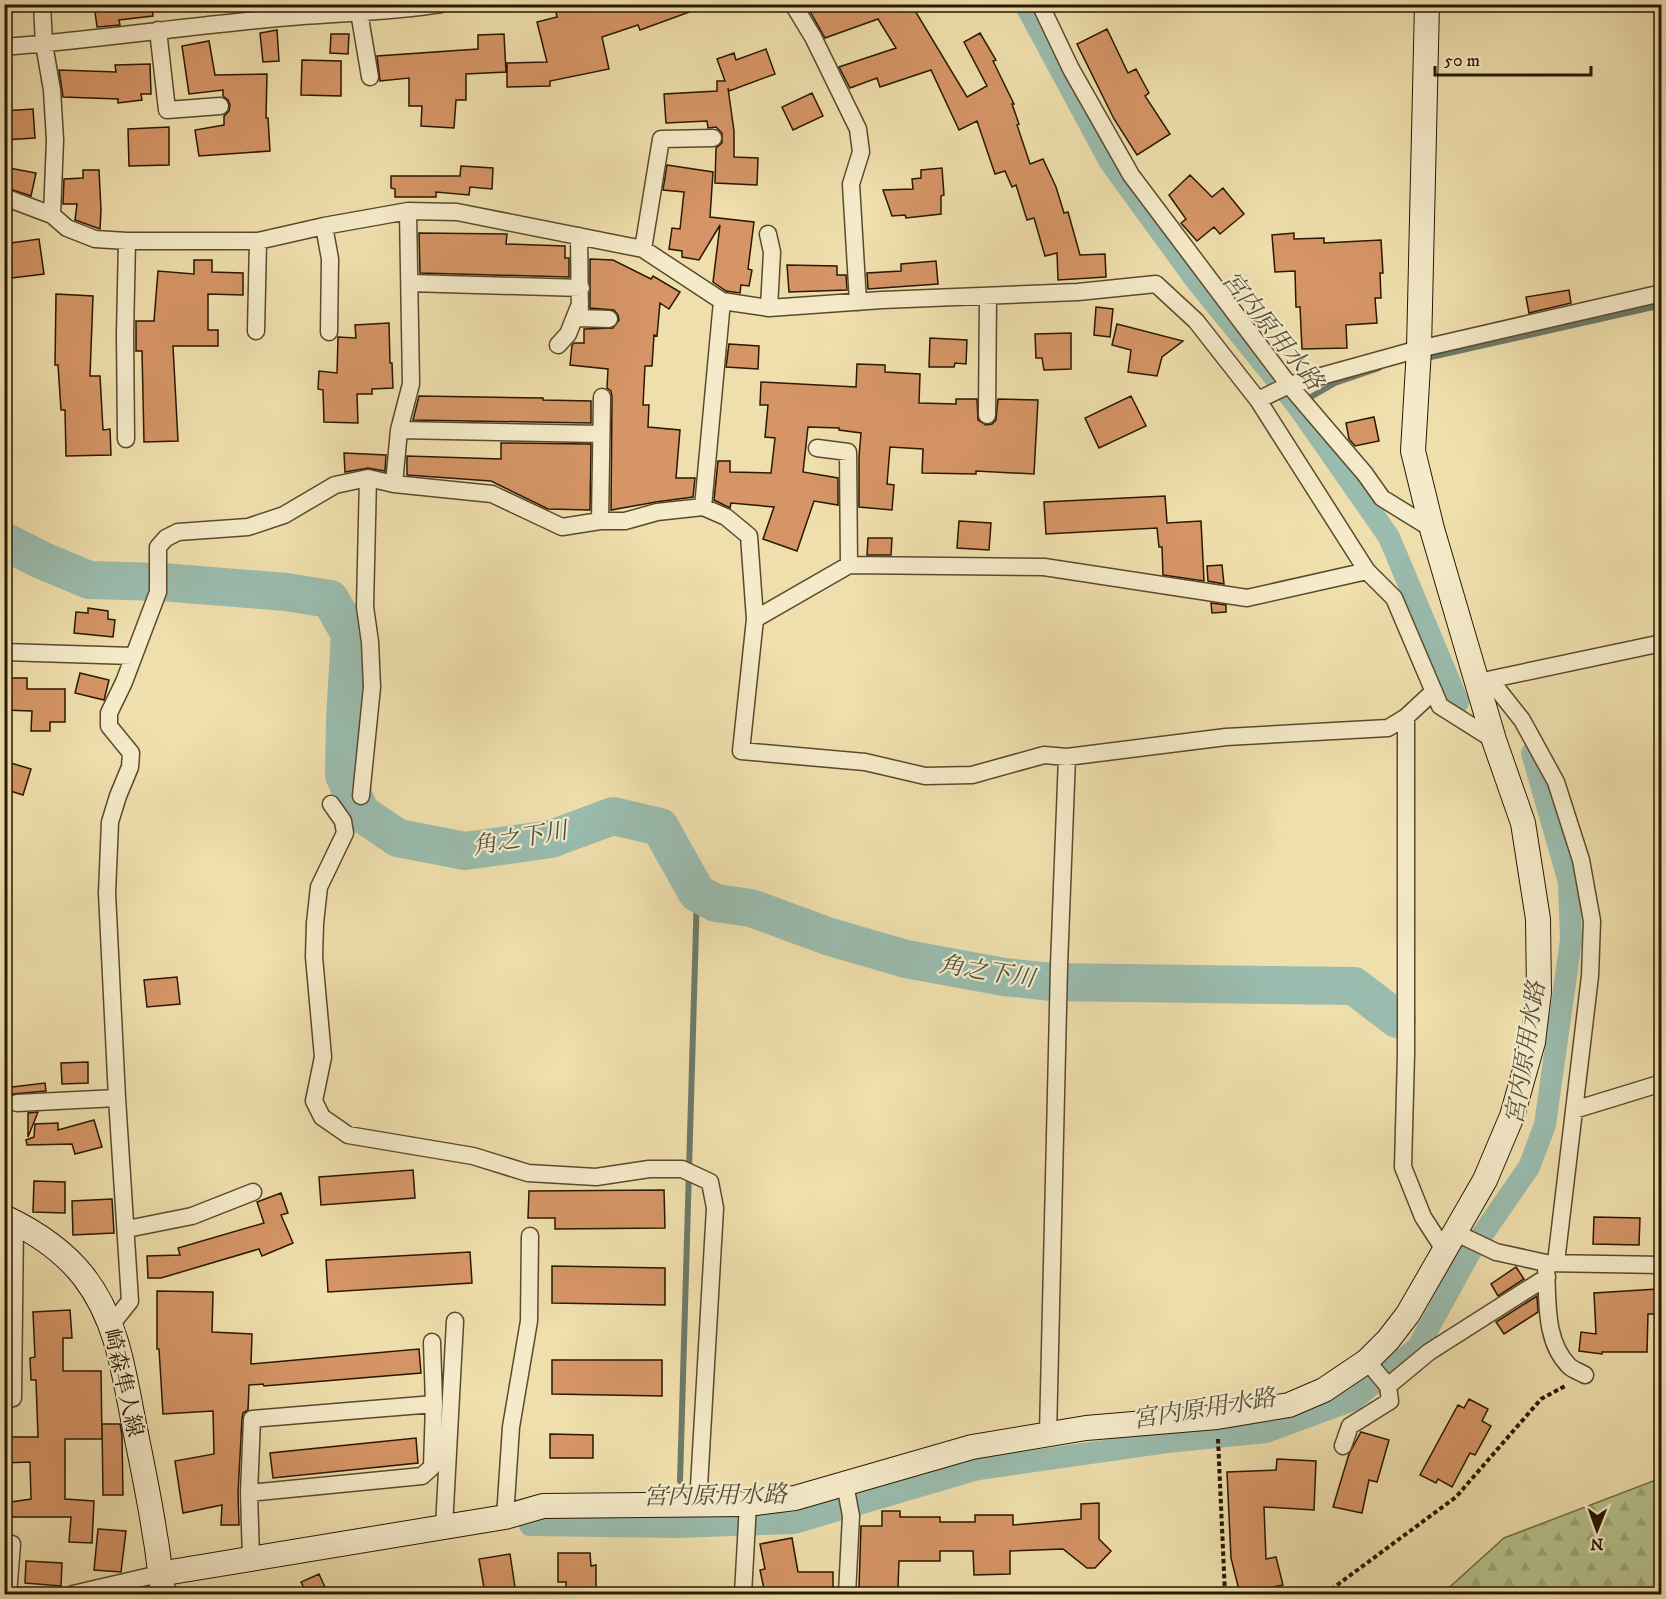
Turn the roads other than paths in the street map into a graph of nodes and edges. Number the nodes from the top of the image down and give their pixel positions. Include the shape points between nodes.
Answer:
1 (42, 4) edge
2 (441, 4) edge
3 (793, 4) edge
4 (1040, 4) edge
5 (1427, 4) edge
6 (358, 12) junction
7 (158, 30) junction
8 (44, 44) junction
9 (4, 47) edge
10 (370, 77) dead end
11 (220, 106) dead end
12 (713, 138) dead end
13 (4, 197) edge
14 (408, 211) junction
15 (52, 215) junction
16 (324, 226) junction
17 (768, 234) dead end
18 (579, 236) junction
19 (127, 241) junction
20 (258, 241) junction
21 (643, 249) junction
22 (410, 283) junction
23 (1662, 293) edge
24 (580, 295) junction
25 (988, 296) junction
26 (722, 301) junction
27 (858, 302) junction
28 (769, 308) junction
29 (609, 319) dead end
30 (256, 331) dead end
31 (329, 332) dead end
32 (558, 345) dead end
33 (1419, 348) junction
34 (1291, 387) junction
35 (602, 397) dead end
36 (1259, 400) junction
37 (987, 415) dead end
38 (399, 430) junction
39 (601, 434) junction
40 (126, 439) dead end
41 (817, 448) dead end
42 (368, 478) junction
43 (394, 484) junction
44 (703, 507) junction
45 (600, 521) junction
46 (1432, 529) junction
47 (849, 565) junction
48 (1367, 571) junction
49 (755, 619) junction
50 (1662, 643) edge
51 (4, 652) edge
52 (134, 656) junction
53 (1484, 681) junction
54 (1434, 691) junction
55 (1406, 717) junction
56 (1494, 741) junction
57 (1067, 757) junction
58 (361, 796) dead end
59 (331, 804) dead end
60 (1662, 1083) edge
61 (117, 1098) junction
62 (17, 1103) dead end
63 (1574, 1110) junction
64 (254, 1192) dead end
65 (10, 1220) edge
66 (127, 1229) junction
67 (530, 1236) dead end
68 (1451, 1242) junction
69 (1662, 1265) edge
70 (1550, 1267) junction
71 (455, 1321) dead end
72 (111, 1325) junction
73 (432, 1342) dead end
74 (1378, 1374) junction
75 (1585, 1375) road end
76 (4, 1399) edge
77 (434, 1404) junction
78 (1048, 1434) junction
79 (1343, 1446) dead end
80 (846, 1489) junction
81 (249, 1493) junction
82 (698, 1504) junction
83 (748, 1509) junction
84 (506, 1517) junction
85 (444, 1527) junction
86 (4, 1542) edge
87 (251, 1559) junction
88 (161, 1584) edge
89 (8, 1594) edge
90 (73, 1594) edge
91 (743, 1594) edge
92 (847, 1594) edge

1 - 8 street
2 - 6 street
3 - 27 street via 858,129 861,152 851,184
4 - 34 street via 1131,176
5 - 33 street
6 - 7 street
6 - 10 street
7 - 8 street
7 - 11 street via 167,110
8 - 9 street
8 - 15 street via 55,140
12 - 21 street via 661,139
13 - 15 street
14 - 16 street
14 - 18 street via 457,212
14 - 22 street
15 - 19 street via 67,228 95,239
16 - 20 street
16 - 31 street via 330,259
17 - 28 street via 772,252
18 - 21 street
18 - 24 street
19 - 20 street
19 - 40 street
20 - 30 street
21 - 26 street
22 - 24 street
22 - 38 street via 411,384
23 - 33 street
24 - 29 street via 580,318
24 - 32 street via 568,334
25 - 27 street
25 - 36 street via 1156,284 1196,321
25 - 37 street
26 - 28 street
26 - 44 street
27 - 28 street
33 - 34 street
33 - 46 street via 1413,452
34 - 36 street
34 - 46 street via 1382,498
35 - 39 street
36 - 48 street
38 - 39 street
38 - 43 street
39 - 45 street
41 - 47 street via 848,452
42 - 43 street
42 - 52 street via 335,485 284,515 248,527 178,532 166,538 158,547 158,592
42 - 58 street via 365,607 372,687
43 - 45 street via 492,494 562,527
44 - 45 street via 657,512 625,521
44 - 49 street via 726,517 748,536
46 - 53 street
47 - 48 street via 1044,567 1247,598
47 - 49 street
48 - 54 street via 1394,598
49 - 57 street via 741,750 865,762 925,776 972,775 1044,755
50 - 53 street
51 - 52 street
52 - 61 street via 109,713 109,726 131,753 130,767 110,822 107,893
53 - 56 street
53 - 63 street via 1522,720 1556,782 1581,860 1592,921 1590,976
54 - 55 street
54 - 56 street via 1440,706
55 - 57 street via 1388,728 1226,737
55 - 68 street via 1403,1167 1423,1217
56 - 68 street via 1522,823 1538,919 1539,992 1533,1042 1512,1116 1485,1180
57 - 78 street
59 - 82 street via 343,821 345,833 319,887 315,922 314,957 323,1058 314,1101 322,1117 348,1135 473,1156 528,1173 596,1177 649,1169 682,1169 710,1182 715,1208
60 - 63 street
61 - 62 street
61 - 66 street
63 - 70 street
64 - 66 street via 192,1216
65 - 72 street, 崎森隼人線 via 71,1262 95,1294
65 - 76 street via 13,1398
66 - 72 street via 130,1301
67 - 84 street via 529,1321 511,1427
68 - 70 street
68 - 74 street via 1388,1340
69 - 70 street
70 - 74 street via 1429,1352
70 - 75 street via 1549,1320 1554,1344 1570,1367
71 - 85 street
72 - 88 street, 崎森隼人線 via 122,1357
73 - 77 street
74 - 78 street via 1289,1405 1217,1417
74 - 79 street via 1390,1401 1350,1426
77 - 81 street via 432,1467 422,1476
77 - 81 street via 252,1419
78 - 80 street via 972,1447
80 - 83 street
80 - 92 street via 851,1516
81 - 87 street
82 - 83 street
82 - 84 street via 543,1506
83 - 91 street
84 - 85 street
85 - 87 street
86 - 89 street via 12,1544
87 - 88 street
88 - 90 street

